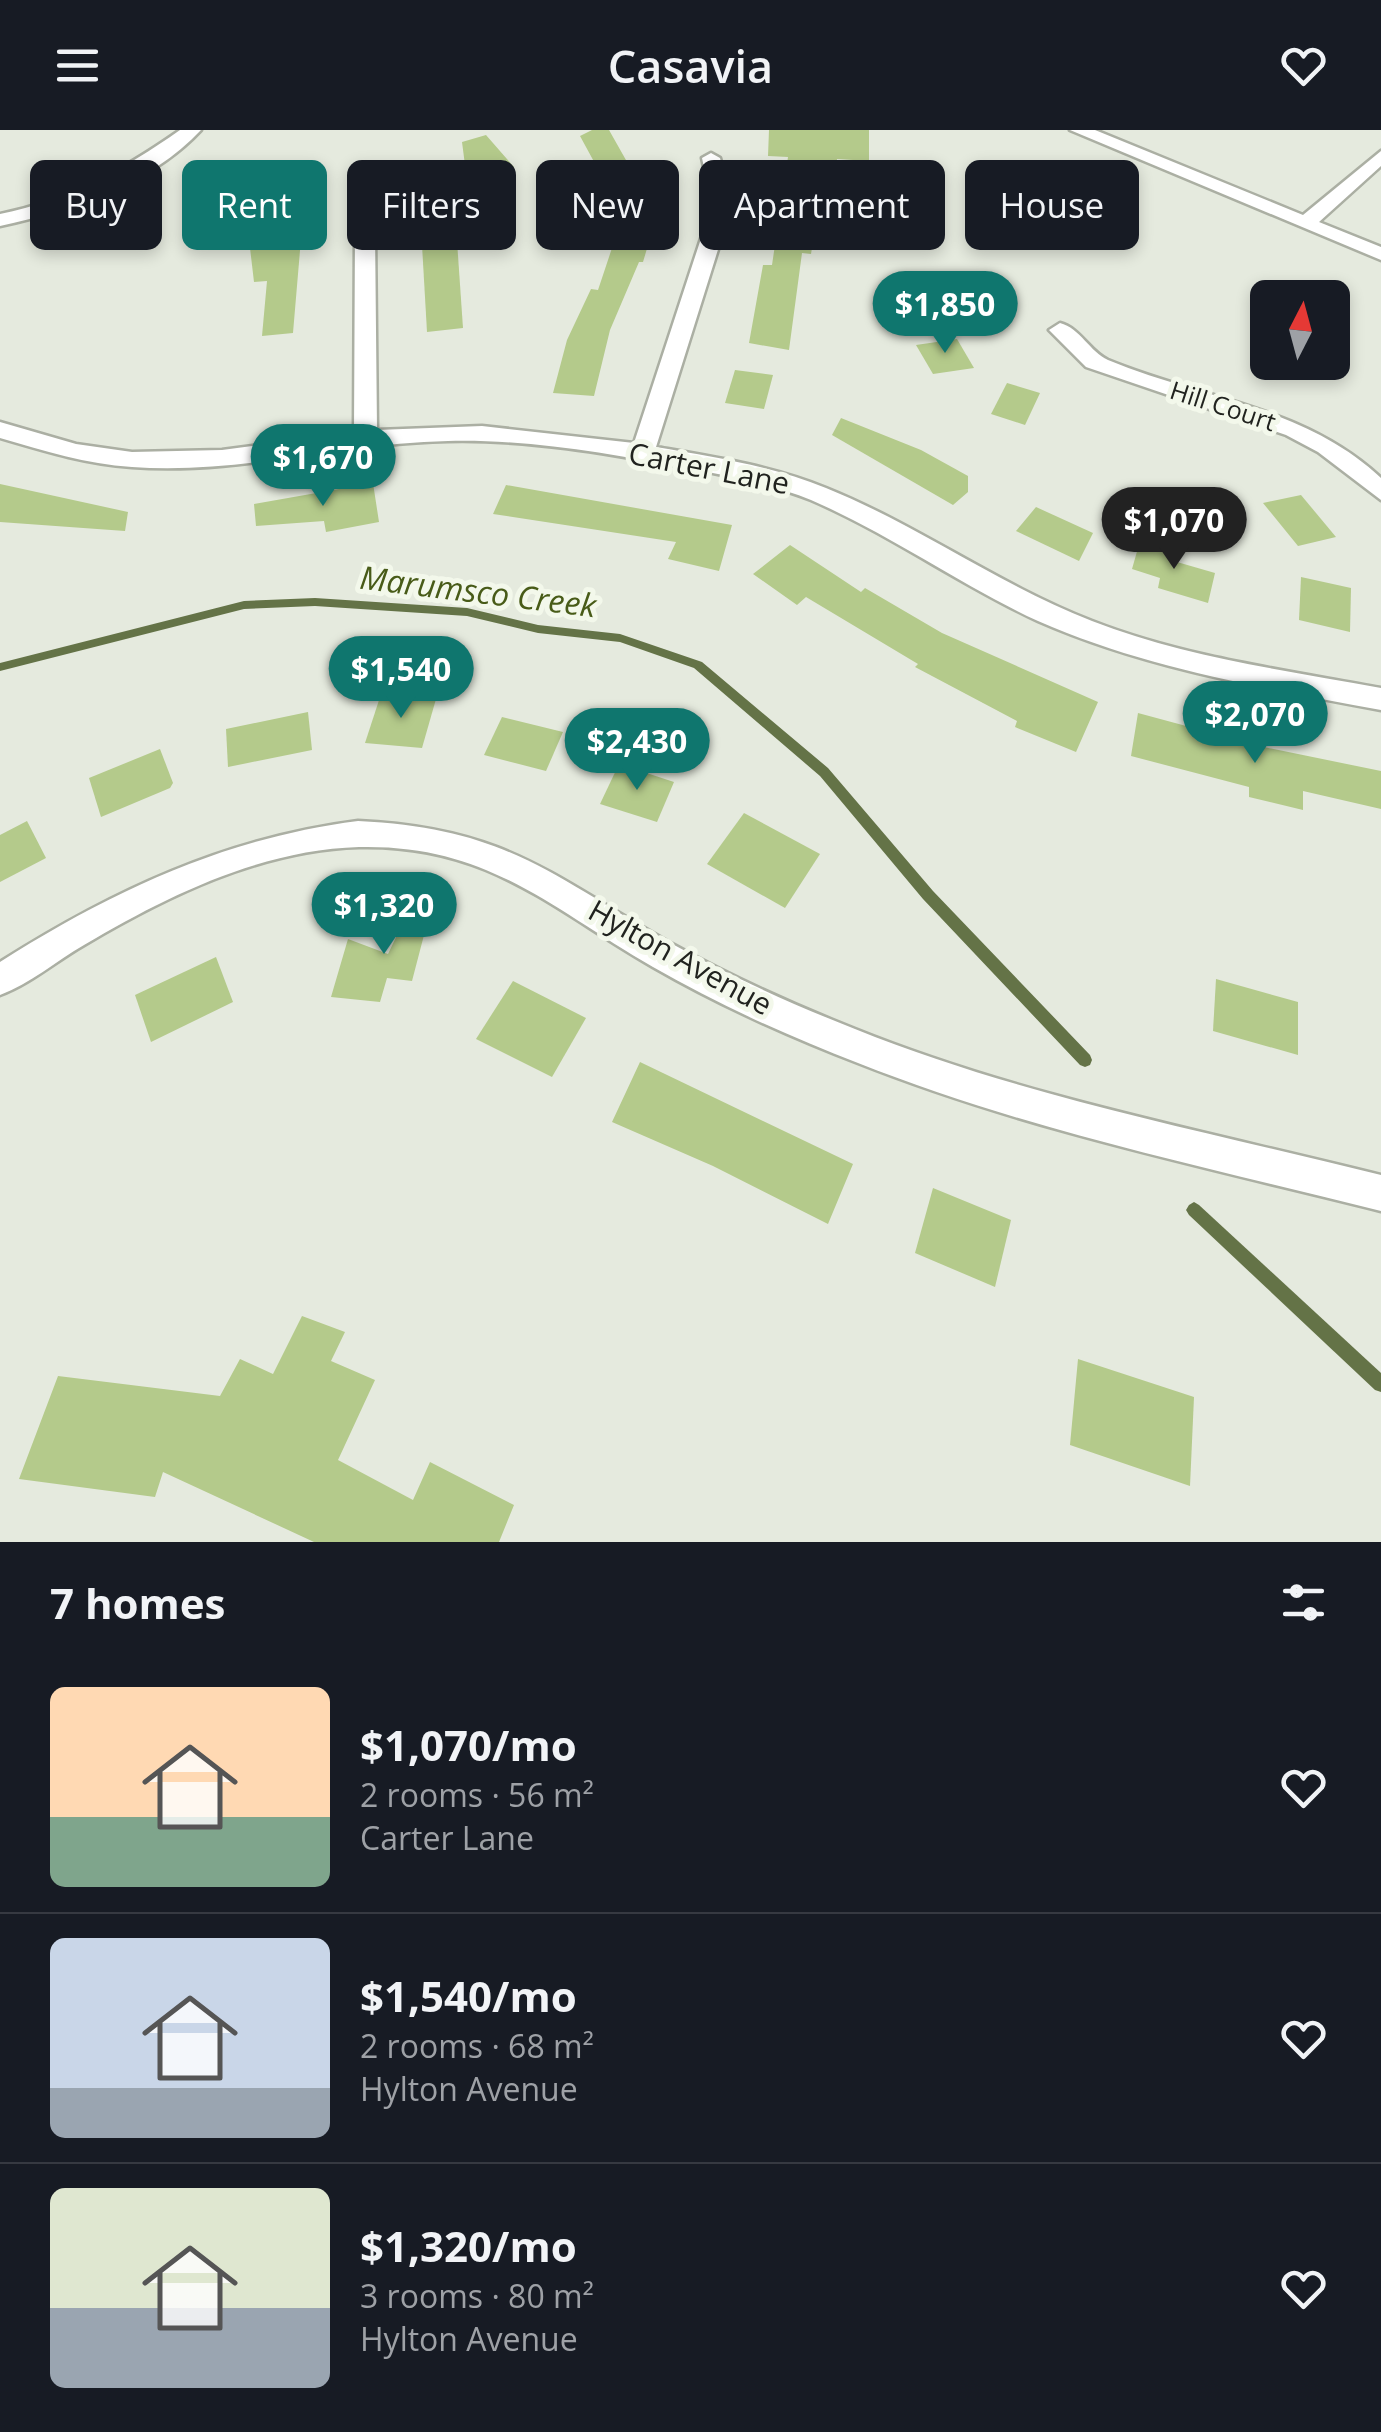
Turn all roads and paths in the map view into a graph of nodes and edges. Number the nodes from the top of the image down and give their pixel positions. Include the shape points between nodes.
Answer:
1 (192, 130) edge
2 (1079, 130) edge
3 (1381, 156) edge
4 (710, 158) dead end
5 (0, 220) edge
6 (1305, 224) junction
7 (366, 250) edge
8 (1381, 254) edge
9 (1060, 330) dead end
10 (0, 430) edge
11 (366, 438) junction
12 (642, 455) junction
13 (1381, 492) edge
14 (1381, 699) edge
15 (0, 980) edge
16 (1381, 1192) edge

1 - 5 street via 151,163 94,194
2 - 6 street
3 - 6 street
4 - 12 street via 722,204
6 - 8 street
7 - 11 street
9 - 13 street, Hill Court via 1094,362 1310,436
10 - 11 street, Carter Lane via 87,454 137,458 244,454
11 - 12 street, Carter Lane via 492,434
12 - 14 street, Carter Lane via 796,485 1047,614 1166,655
15 - 16 street, Hylton Avenue via 71,933 198,872 298,843 394,832 486,853 746,999 860,1048 983,1092

